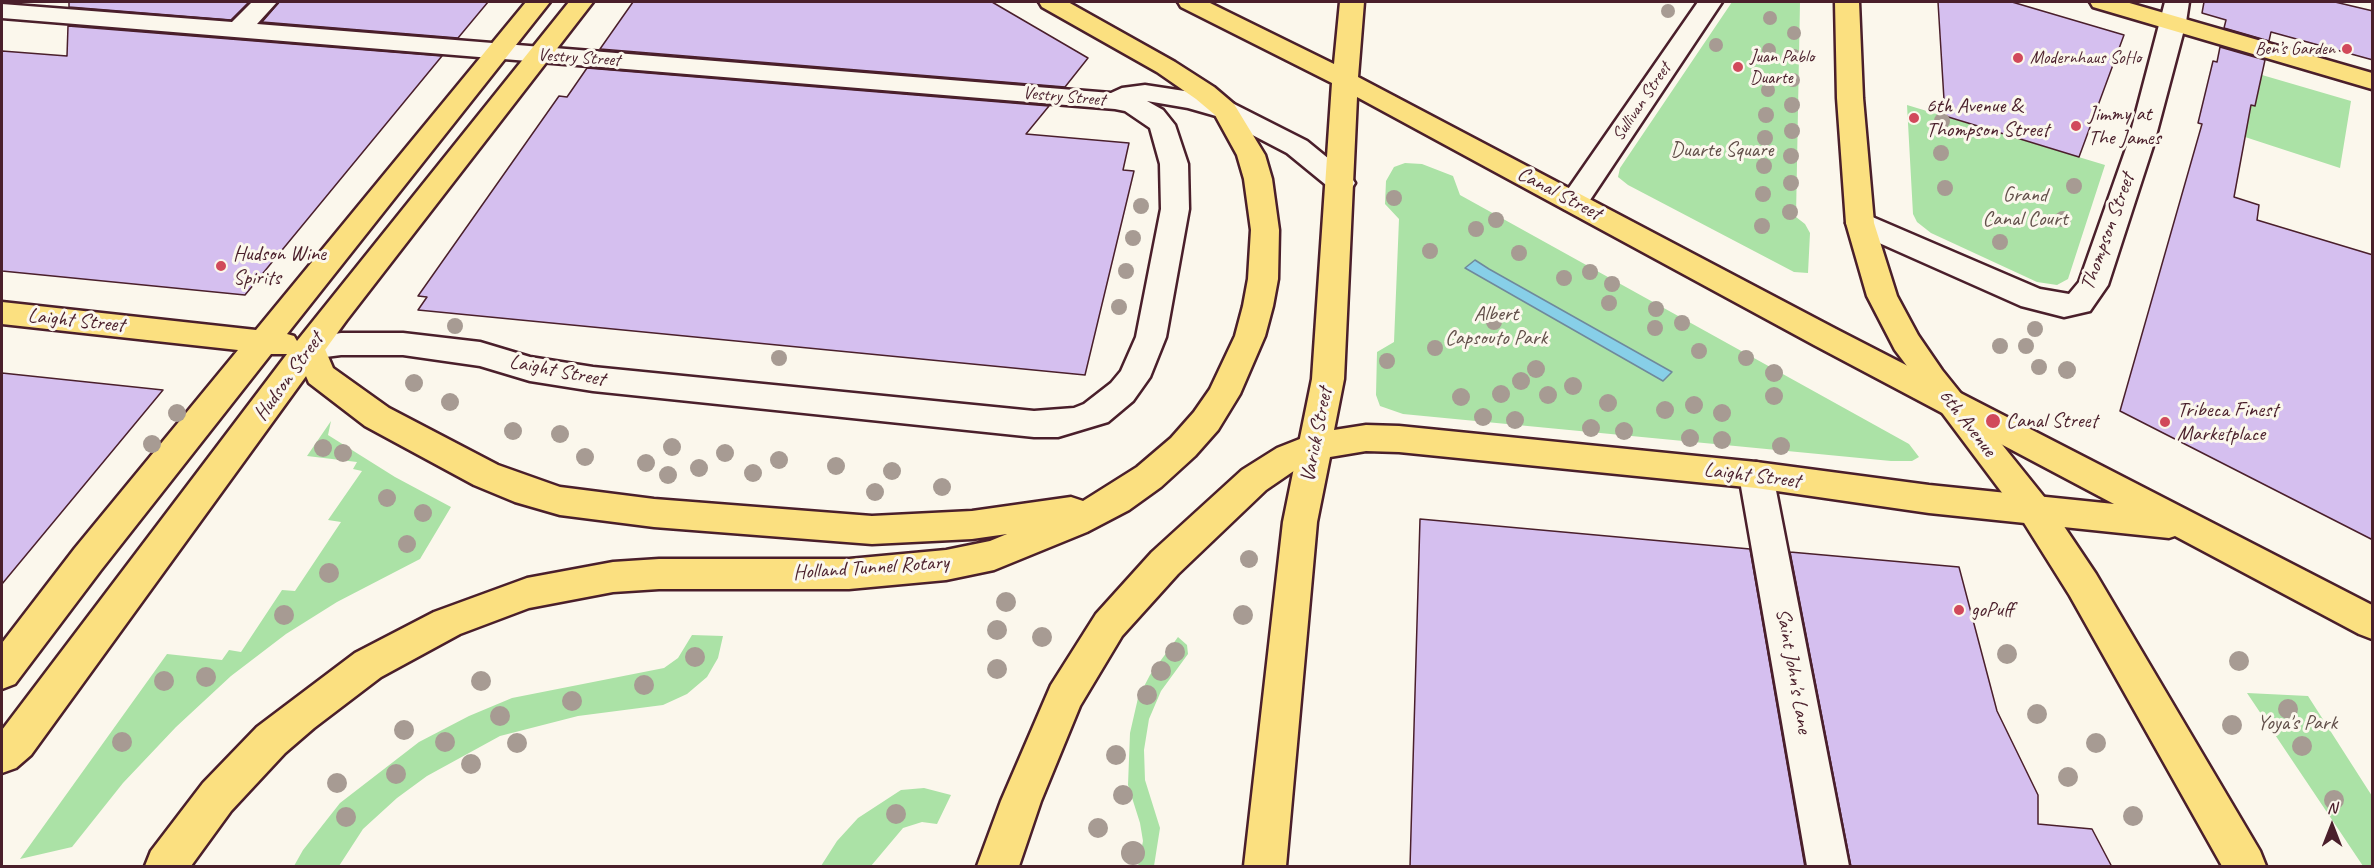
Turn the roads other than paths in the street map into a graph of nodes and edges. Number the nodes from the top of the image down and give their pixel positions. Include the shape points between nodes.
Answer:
1 (265, 2) edge
2 (538, 2) edge
3 (581, 2) edge
4 (1051, 2) edge
5 (1190, 2) edge
6 (1352, 2) edge
7 (1710, 2) edge
8 (1847, 2) edge
9 (2102, 2) edge
10 (2, 12) edge
11 (2176, 12) edge
12 (238, 30) junction
13 (498, 52) junction
14 (540, 55) junction
15 (1345, 80) junction
16 (2373, 81) edge
17 (1096, 99) junction
18 (1225, 110) junction
19 (1341, 183) junction
20 (1574, 202) junction
21 (1860, 223) junction
22 (2, 313) edge
23 (264, 342) junction
24 (310, 348) junction
25 (1950, 401) junction
26 (1110, 403) joint
27 (1315, 446) junction
28 (1756, 475) junction
29 (1117, 500) junction
30 (2032, 508) junction
31 (2189, 526) junction
32 (2373, 623) edge
33 (2, 672) edge
34 (2, 755) edge
35 (166, 867) edge
36 (998, 867) edge
37 (1265, 867) edge
38 (1828, 867) edge
39 (2245, 867) edge

1 - 12 street
2 - 13 main road, Hudson Street
3 - 14 main road, Hudson Street
4 - 18 main road, Holland Tunnel Rotary via 1180,75
5 - 15 main road, Canal Street
6 - 15 main road, Varick Street
7 - 20 street, Sullivan Street
8 - 21 main road, 6th Avenue
9 - 11 main road
10 - 12 street, Vestry Street
11 - 16 main road
11 - 21 street, Thompson Street via 2141,143 2097,274 2087,296 2079,303 2064,306 2032,298
12 - 13 street, Vestry Street
13 - 14 street, Vestry Street
13 - 23 main road, Hudson Street
14 - 17 street, Vestry Street
14 - 24 main road, Hudson Street
15 - 19 main road, Varick Street
15 - 20 main road, Canal Street
17 - 18 street via 1145,93
17 - 26 street, Vestry Street via 1132,104 1154,116 1167,134 1176,188 1173,233 1151,337 1134,376
18 - 19 street via 1297,147
18 - 29 main road, Holland Tunnel Rotary via 1251,155 1262,204 1263,279 1250,336 1224,394 1206,421 1149,477
19 - 27 main road, Varick Street via 1328,379
20 - 25 main road, Canal Street
21 - 25 main road, 6th Avenue via 1882,296 1906,342
22 - 23 main road, Laight Street
23 - 24 main road, Laight Street
23 - 33 main road, Hudson Street
24 - 26 street, Laight Street via 374,343 453,349 530,369 593,379 1034,424 1078,420
24 - 29 main road via 321,375 377,417 486,475 560,501 643,512 872,530 1018,520
24 - 34 main road, Hudson Street via 17,742
25 - 30 main road, 6th Avenue
25 - 31 main road, Canal Street
27 - 28 main road, Laight Street via 1385,438
27 - 36 main road, Laight Street via 1289,457 1254,480 1164,563 1109,625 1065,697
27 - 37 main road, Varick Street via 1300,522
28 - 30 main road, Laight Street via 1929,499
28 - 38 street, Saint John's Lane
29 - 35 main road, Holland Tunnel Rotary via 1032,541 994,555 946,565 849,574 613,577 567,584 488,606 378,659 300,715 218,797
30 - 31 main road, Laight Street
30 - 39 main road, 6th Avenue via 2108,626
31 - 32 main road, Canal Street

